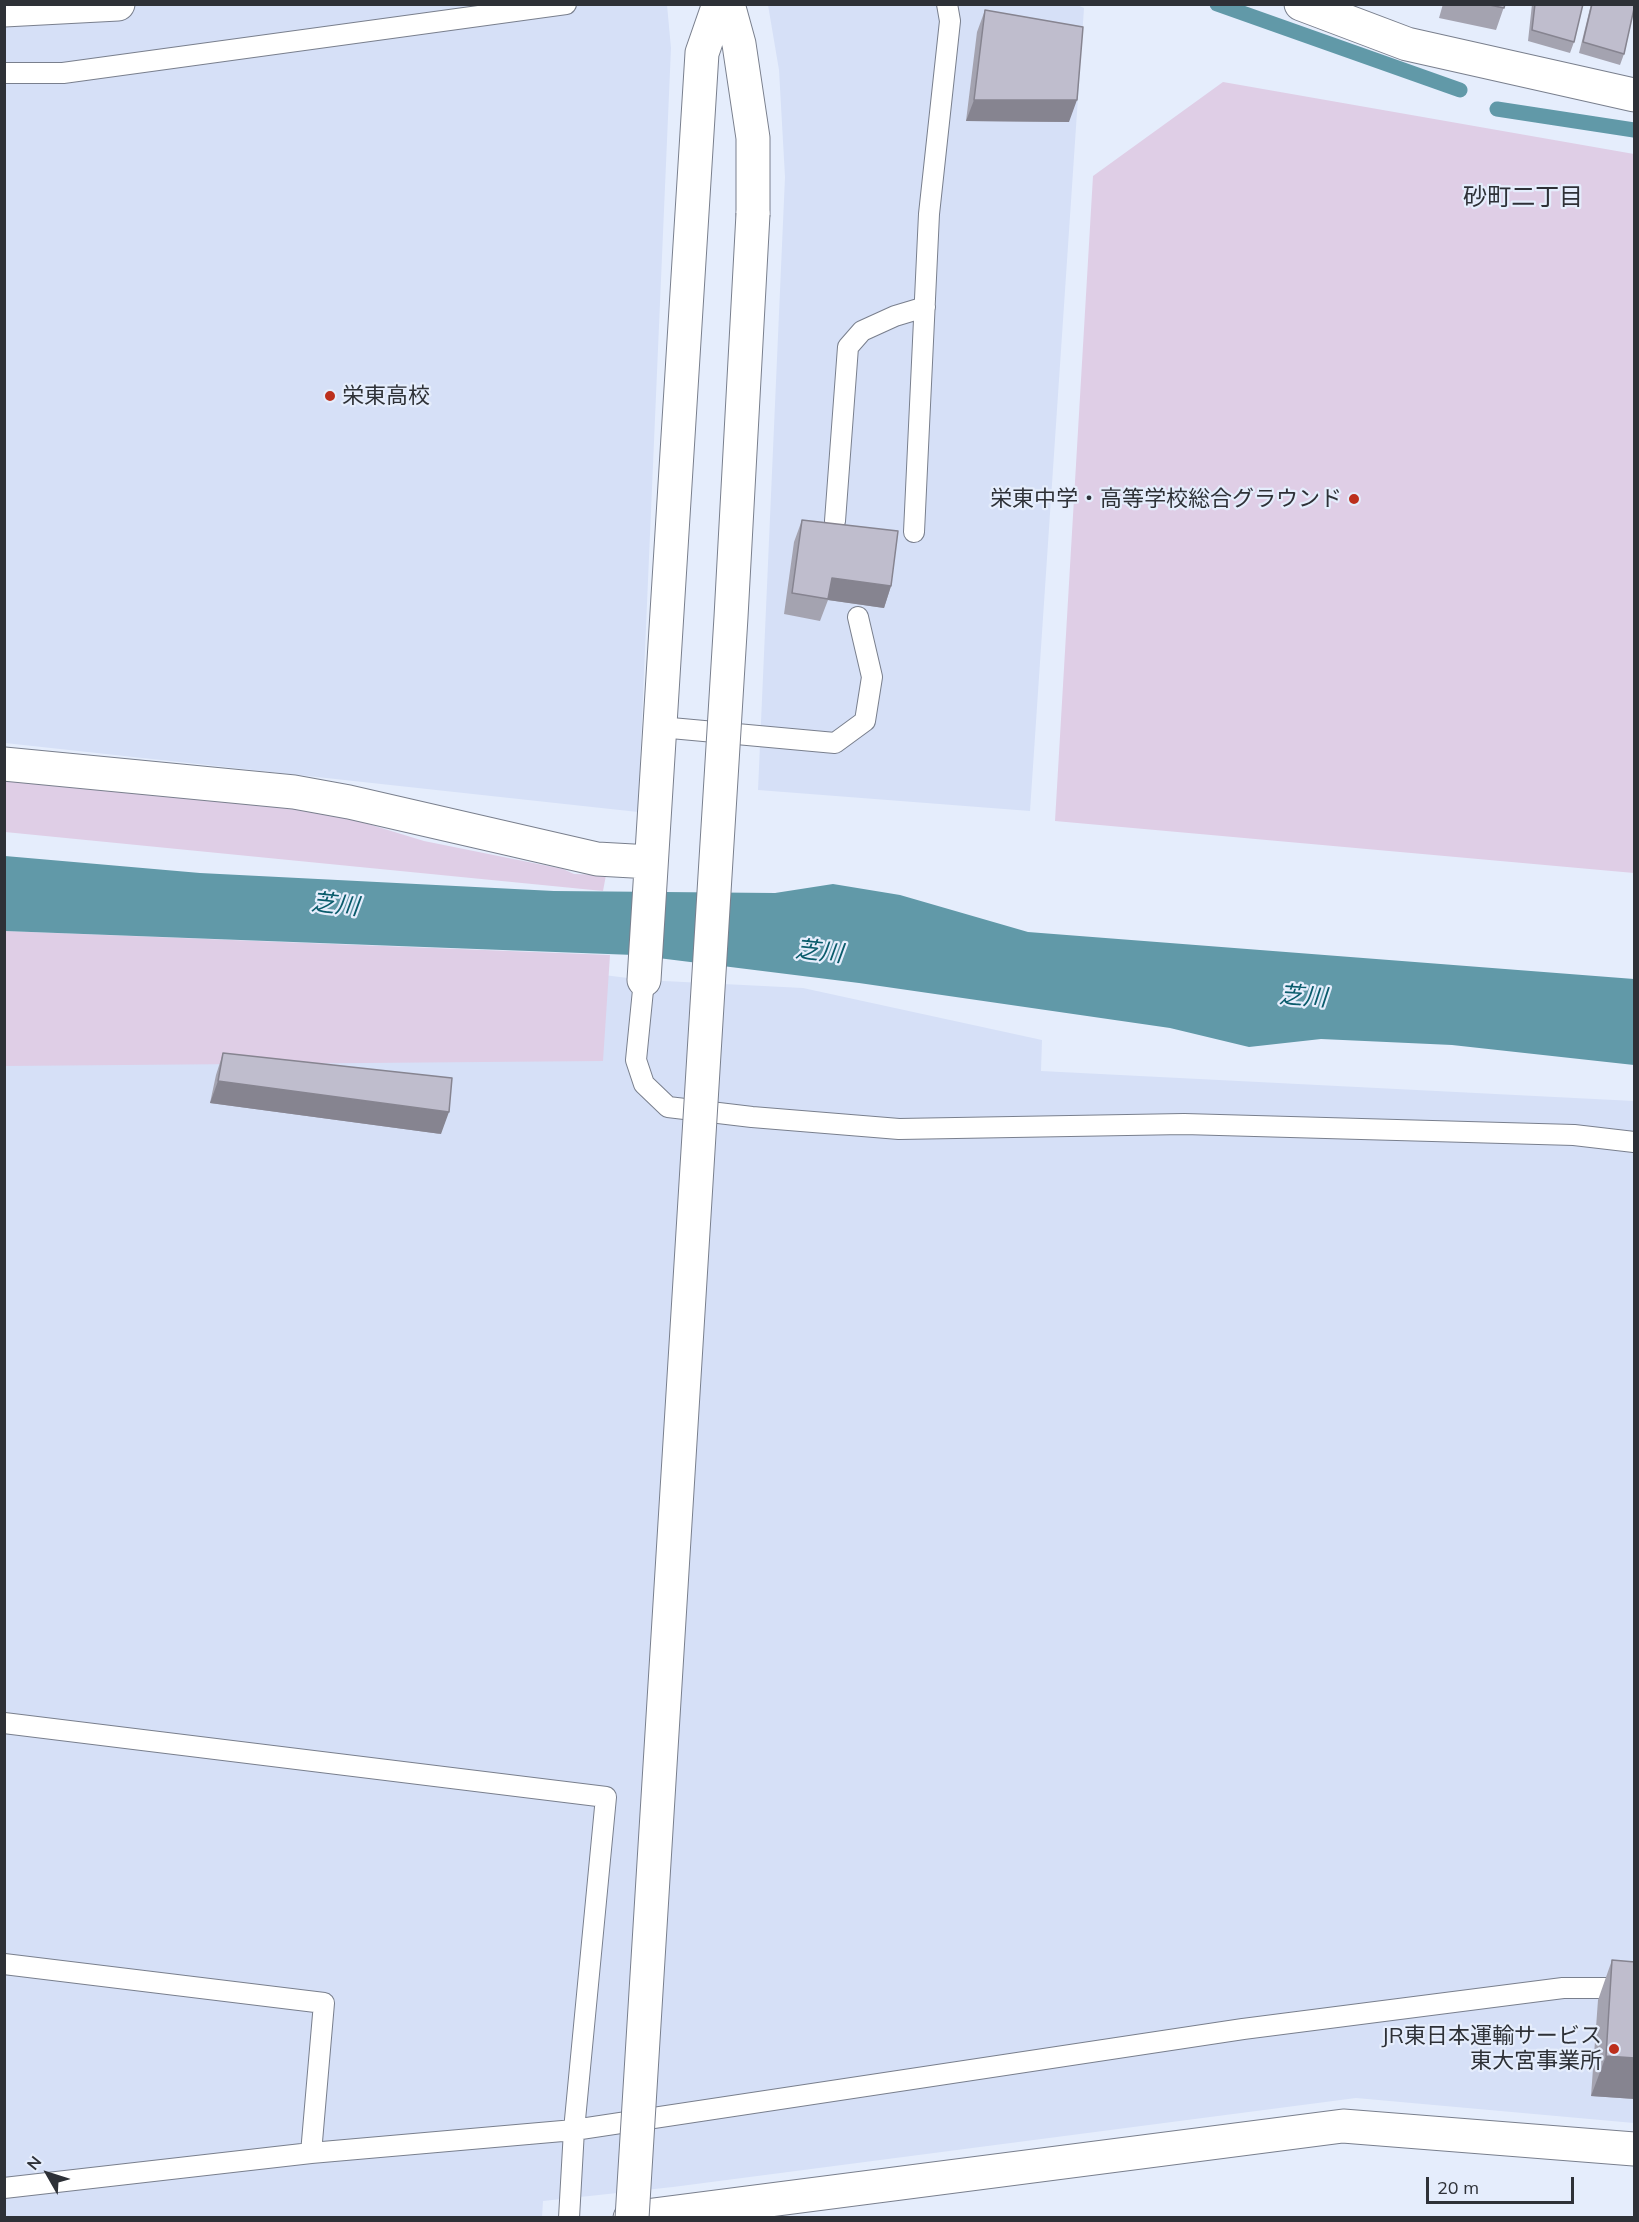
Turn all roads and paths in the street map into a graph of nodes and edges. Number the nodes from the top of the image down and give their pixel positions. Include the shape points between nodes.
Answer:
1 (118, 4) edge
2 (566, 4) edge
3 (719, 4) edge
4 (728, 4) edge
5 (947, 4) edge
6 (1301, 4) edge
7 (4, 10) edge
8 (4, 74) edge
9 (1635, 95) edge
10 (924, 307) junction
11 (835, 521) edge
12 (914, 532) dead end
13 (858, 617) dead end
14 (660, 727) junction
15 (4, 764) edge
16 (651, 869) junction
17 (644, 980) joint
18 (1635, 1142) edge
19 (4, 1723) edge
20 (4, 1964) edge
21 (1635, 1988) edge
22 (574, 2130) junction
23 (1635, 2149) edge
24 (311, 2153) junction
25 (4, 2188) edge
26 (569, 2217) edge
27 (631, 2217) edge

1 - 7 street
2 - 8 lane via 63,73
3 - 14 street via 702,53
4 - 27 street, bridge via 739,44 753,138 753,214
5 - 10 lane via 950,21 929,214
6 - 9 street via 1407,44
10 - 11 lane via 862,331 848,347
10 - 12 lane
13 - 14 lane via 872,677 865,722 836,743
14 - 16 street
15 - 16 street via 294,792
16 - 17 street
17 - 18 lane via 636,1060 644,1084 668,1107 899,1129 1184,1124 1574,1135
19 - 22 lane via 606,1797
20 - 24 lane via 324,2003
21 - 22 lane via 1563,1988 1243,2029
22 - 24 lane
22 - 26 lane
23 - 27 street via 1343,2126
24 - 25 lane

